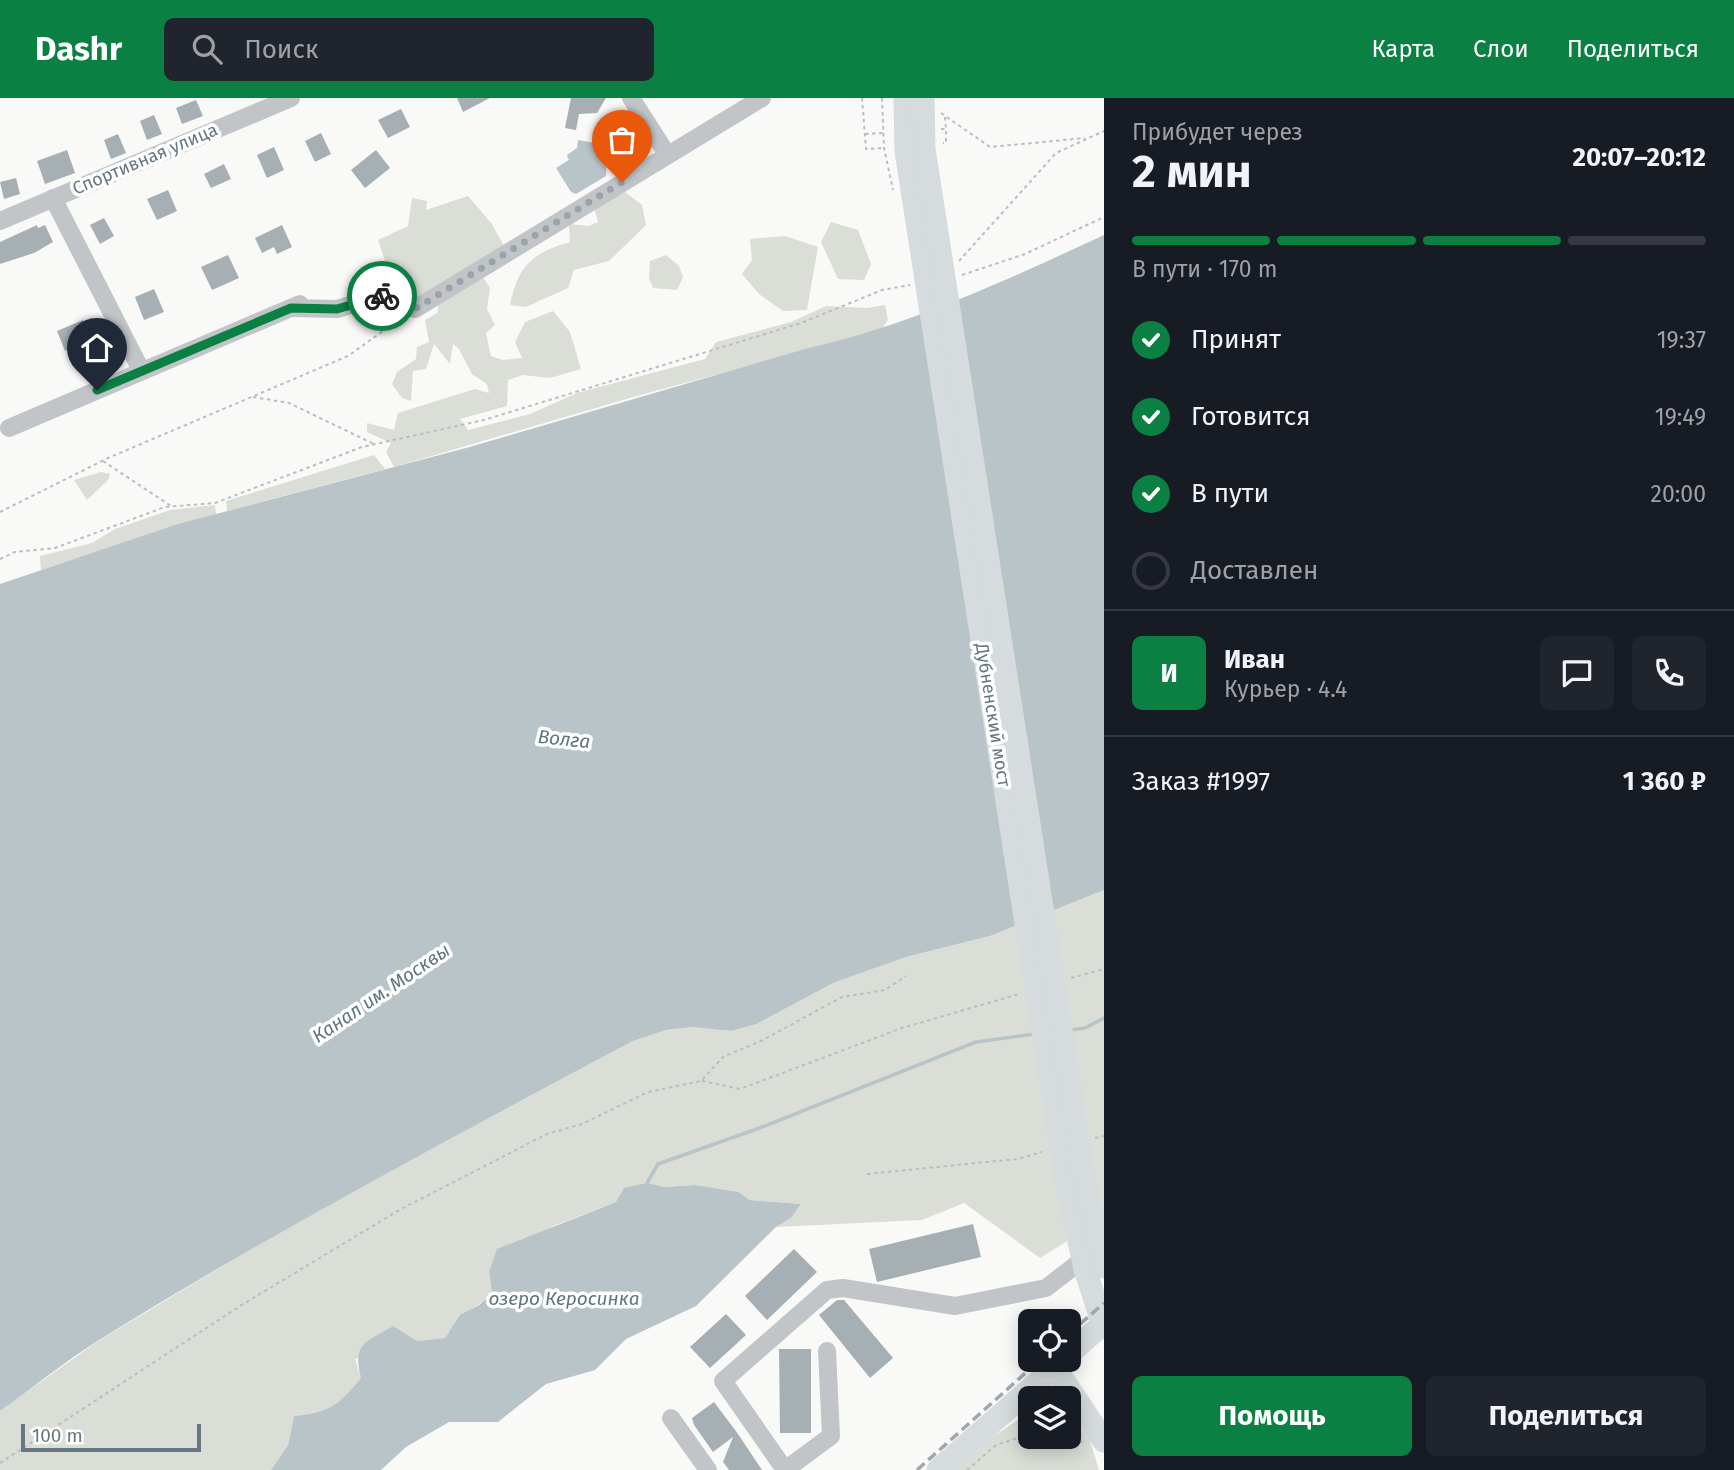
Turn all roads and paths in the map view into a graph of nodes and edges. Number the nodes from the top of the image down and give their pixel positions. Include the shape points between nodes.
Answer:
1 (291, 98) edge
2 (631, 98) edge
3 (761, 98) edge
4 (862, 98) edge
5 (905, 98) edge
6 (929, 103) edge
7 (944, 116) junction
8 (946, 129) dead end
9 (1104, 131) edge
10 (1089, 138) junction
11 (884, 148) dead end
12 (667, 154) junction
13 (53, 198) junction
14 (1104, 217) edge
15 (0, 221) edge
16 (955, 263) dead end
17 (951, 277) dead end
18 (914, 285) dead end
19 (317, 299) dead end
20 (291, 308) junction
21 (415, 309) junction
22 (141, 370) junction
23 (251, 397) junction
24 (9, 428) dead end
25 (374, 444) junction
26 (102, 460) junction
27 (172, 507) junction
28 (0, 512) edge
29 (0, 559) edge
30 (1104, 969) edge
31 (906, 976) dead end
32 (1066, 980) dead end
33 (1028, 991) dead end
34 (701, 1081) junction
35 (1104, 1136) edge
36 (1091, 1139) dead end
37 (1042, 1152) dead end
38 (867, 1174) dead end
39 (1104, 1242) edge
40 (1104, 1267) edge
41 (1104, 1322) edge
42 (1104, 1328) edge
43 (1081, 1346) edge
44 (827, 1350) dead end
45 (1054, 1372) edge
46 (1057, 1372) edge
47 (1072, 1372) edge
48 (1045, 1386) edge
49 (1018, 1412) edge
50 (671, 1418) dead end
51 (1018, 1438) edge
52 (1104, 1441) edge
53 (0, 1462) edge
54 (953, 1466) edge
55 (708, 1470) edge
56 (785, 1470) edge

1 - 13 street, Спортивная улица
2 - 12 street
3 - 12 street
4 - 11 path via 866,149
5 - 42 main road, Дубненский мост via 906,151 1066,1181 1085,1269
6 - 7 path
6 - 40 main road, Дубненский мост via 924,149 1084,1177
7 - 8 path
7 - 10 path via 990,147
9 - 10 path
10 - 16 path via 1056,153
12 - 21 street
13 - 15 street, Спортивная улица
13 - 22 street
14 - 17 path via 1025,254
18 - 25 path via 882,290 801,323 484,420
19 - 20 street
20 - 21 street via 337,309 381,296
20 - 22 street
21 - 23 path via 348,356
22 - 24 street
23 - 25 path via 289,404
23 - 26 path
25 - 27 path via 215,503
26 - 27 path
26 - 28 path
27 - 29 path via 55,548 15,552
30 - 32 path
31 - 34 path via 885,990 842,997 723,1057
33 - 34 path via 902,1028 740,1089
34 - 53 path via 648,1092 582,1124 547,1134 401,1209 240,1306
35 - 36 path
37 - 38 path via 1017,1159
39 - 56 street via 1045,1287 955,1306 842,1288 827,1290 723,1381
41 - 43 main road
44 - 56 street via 831,1436
45 - 54 main road
46 - 48 main road
47 - 52 main road
49 - 54 main road
50 - 55 street
51 - 54 path

